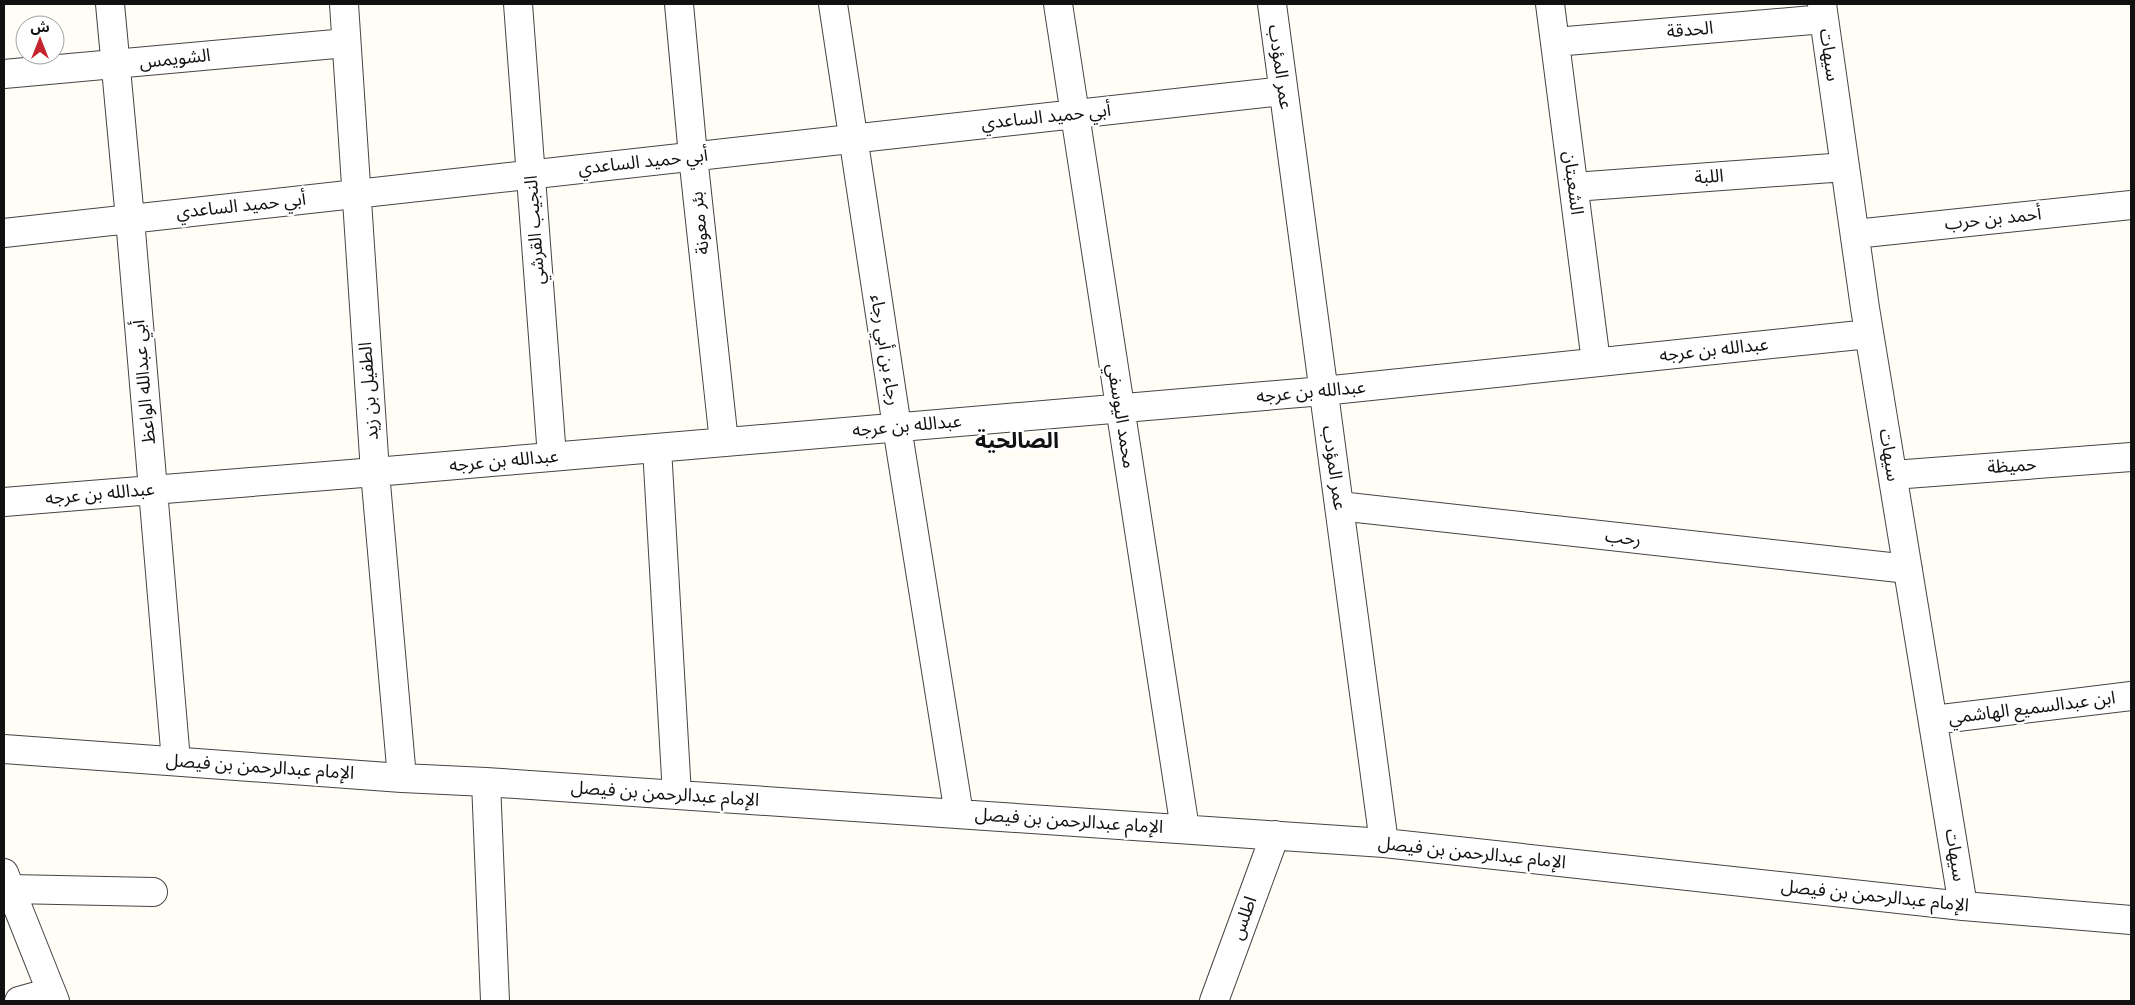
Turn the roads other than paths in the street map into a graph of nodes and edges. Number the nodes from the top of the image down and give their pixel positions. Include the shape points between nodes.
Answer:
1 (110, 4) edge
2 (344, 4) edge
3 (518, 4) edge
4 (679, 4) edge
5 (833, 4) edge
6 (1058, 4) edge
7 (1272, 4) edge
8 (1550, 4) edge
9 (1823, 11) edge
10 (1555, 42) junction
11 (346, 43) junction
12 (116, 65) junction
13 (4, 74) edge
14 (1283, 91) junction
15 (1074, 114) junction
16 (853, 138) junction
17 (693, 156) junction
18 (1845, 166) junction
19 (531, 174) junction
20 (1574, 187) junction
21 (356, 193) junction
22 (2131, 205) edge
23 (130, 219) junction
24 (4, 233) edge
25 (1855, 234) junction
26 (1869, 334) junction
27 (1596, 362) junction
28 (1323, 391) junction
29 (1120, 408) junction
30 (897, 427) junction
31 (724, 442) junction
32 (657, 448) junction
33 (552, 457) junction
34 (2131, 457) edge
35 (375, 472) junction
36 (1893, 475) junction
37 (153, 490) junction
38 (4, 502) edge
39 (1339, 506) junction
40 (1908, 569) junction
41 (2131, 696) edge
42 (1933, 720) junction
43 (4, 749) edge
44 (176, 761) junction
45 (402, 778) junction
46 (486, 782) junction
47 (677, 795) junction
48 (959, 814) junction
49 (1185, 829) junction
50 (1275, 836) junction
51 (1384, 843) junction
52 (7, 881) edge
53 (153, 892) dead end
54 (1963, 906) junction
55 (2131, 920) edge
56 (53, 997) edge
57 (19, 1001) edge
58 (495, 1001) edge
59 (1214, 1001) edge

1 - 12 street, أبي عبدالله الواعظ
2 - 11 street, الطفيل بن زيد
3 - 19 street, النجيب القرشي
4 - 17 street, بئر معونة
5 - 16 street, رجاء بن أبي رجاء
6 - 15 street, محمد اليوسفي
7 - 14 street, عمر المؤدب
8 - 10 street, الشعبتان
9 - 10 street, الحدقة
9 - 18 street, سيهات
10 - 20 street, الشعبتان
11 - 12 street, الشويمس
11 - 21 street, الطفيل بن زيد
12 - 13 street, الشويمس
12 - 23 street, أبي عبدالله الواعظ
14 - 15 street, أبي حميد الساعدي
14 - 28 street, عمر المؤدب
15 - 16 street, أبي حميد الساعدي
15 - 29 street, محمد اليوسفي
16 - 17 street, أبي حميد الساعدي
16 - 30 street, رجاء بن أبي رجاء
17 - 19 street, أبي حميد الساعدي
17 - 31 street, بئر معونة
18 - 20 street, اللبة
18 - 25 street, سيهات
19 - 21 street, أبي حميد الساعدي
19 - 33 street, النجيب القرشي
20 - 27 street, الشعبتان
21 - 23 street, أبي حميد الساعدي
21 - 35 street, الطفيل بن زيد
22 - 25 street, أحمد بن حرب
23 - 24 street, أبي حميد الساعدي
23 - 37 street, أبي عبدالله الواعظ
25 - 26 street, سيهات
26 - 27 street, عبدالله بن عرجه
26 - 36 street, سيهات
27 - 28 street, عبدالله بن عرجه
28 - 29 street, عبدالله بن عرجه
28 - 39 street, عمر المؤدب
29 - 30 street, عبدالله بن عرجه
29 - 49 street, محمد اليوسفي
30 - 31 street, عبدالله بن عرجه
30 - 48 street, رجاء بن أبي رجاء
31 - 32 street, عبدالله بن عرجه
32 - 33 street, عبدالله بن عرجه
32 - 47 street
33 - 35 street, عبدالله بن عرجه
34 - 36 street, حميظة
35 - 37 street, عبدالله بن عرجه
35 - 45 street, الطفيل بن زيد
36 - 40 street, سيهات
37 - 38 street, عبدالله بن عرجه
37 - 44 street, أبي عبدالله الواعظ
39 - 40 street, رحب
39 - 51 street, عمر المؤدب
40 - 42 street, سيهات
41 - 42 street, ابن عبدالسميع الهاشمي
42 - 54 street, سيهات
43 - 44 street, الإمام عبدالرحمن بن فيصل
44 - 45 street, الإمام عبدالرحمن بن فيصل
45 - 46 street, الإمام عبدالرحمن بن فيصل
46 - 47 street, الإمام عبدالرحمن بن فيصل
46 - 58 street
47 - 48 street, الإمام عبدالرحمن بن فيصل
48 - 49 street, الإمام عبدالرحمن بن فيصل
49 - 50 street, الإمام عبدالرحمن بن فيصل
50 - 51 street, الإمام عبدالرحمن بن فيصل
50 - 59 street, اطلس
51 - 54 street, الإمام عبدالرحمن بن فيصل
52 - 53 street
52 - 56 street
54 - 55 street, الإمام عبدالرحمن بن فيصل
56 - 57 street

